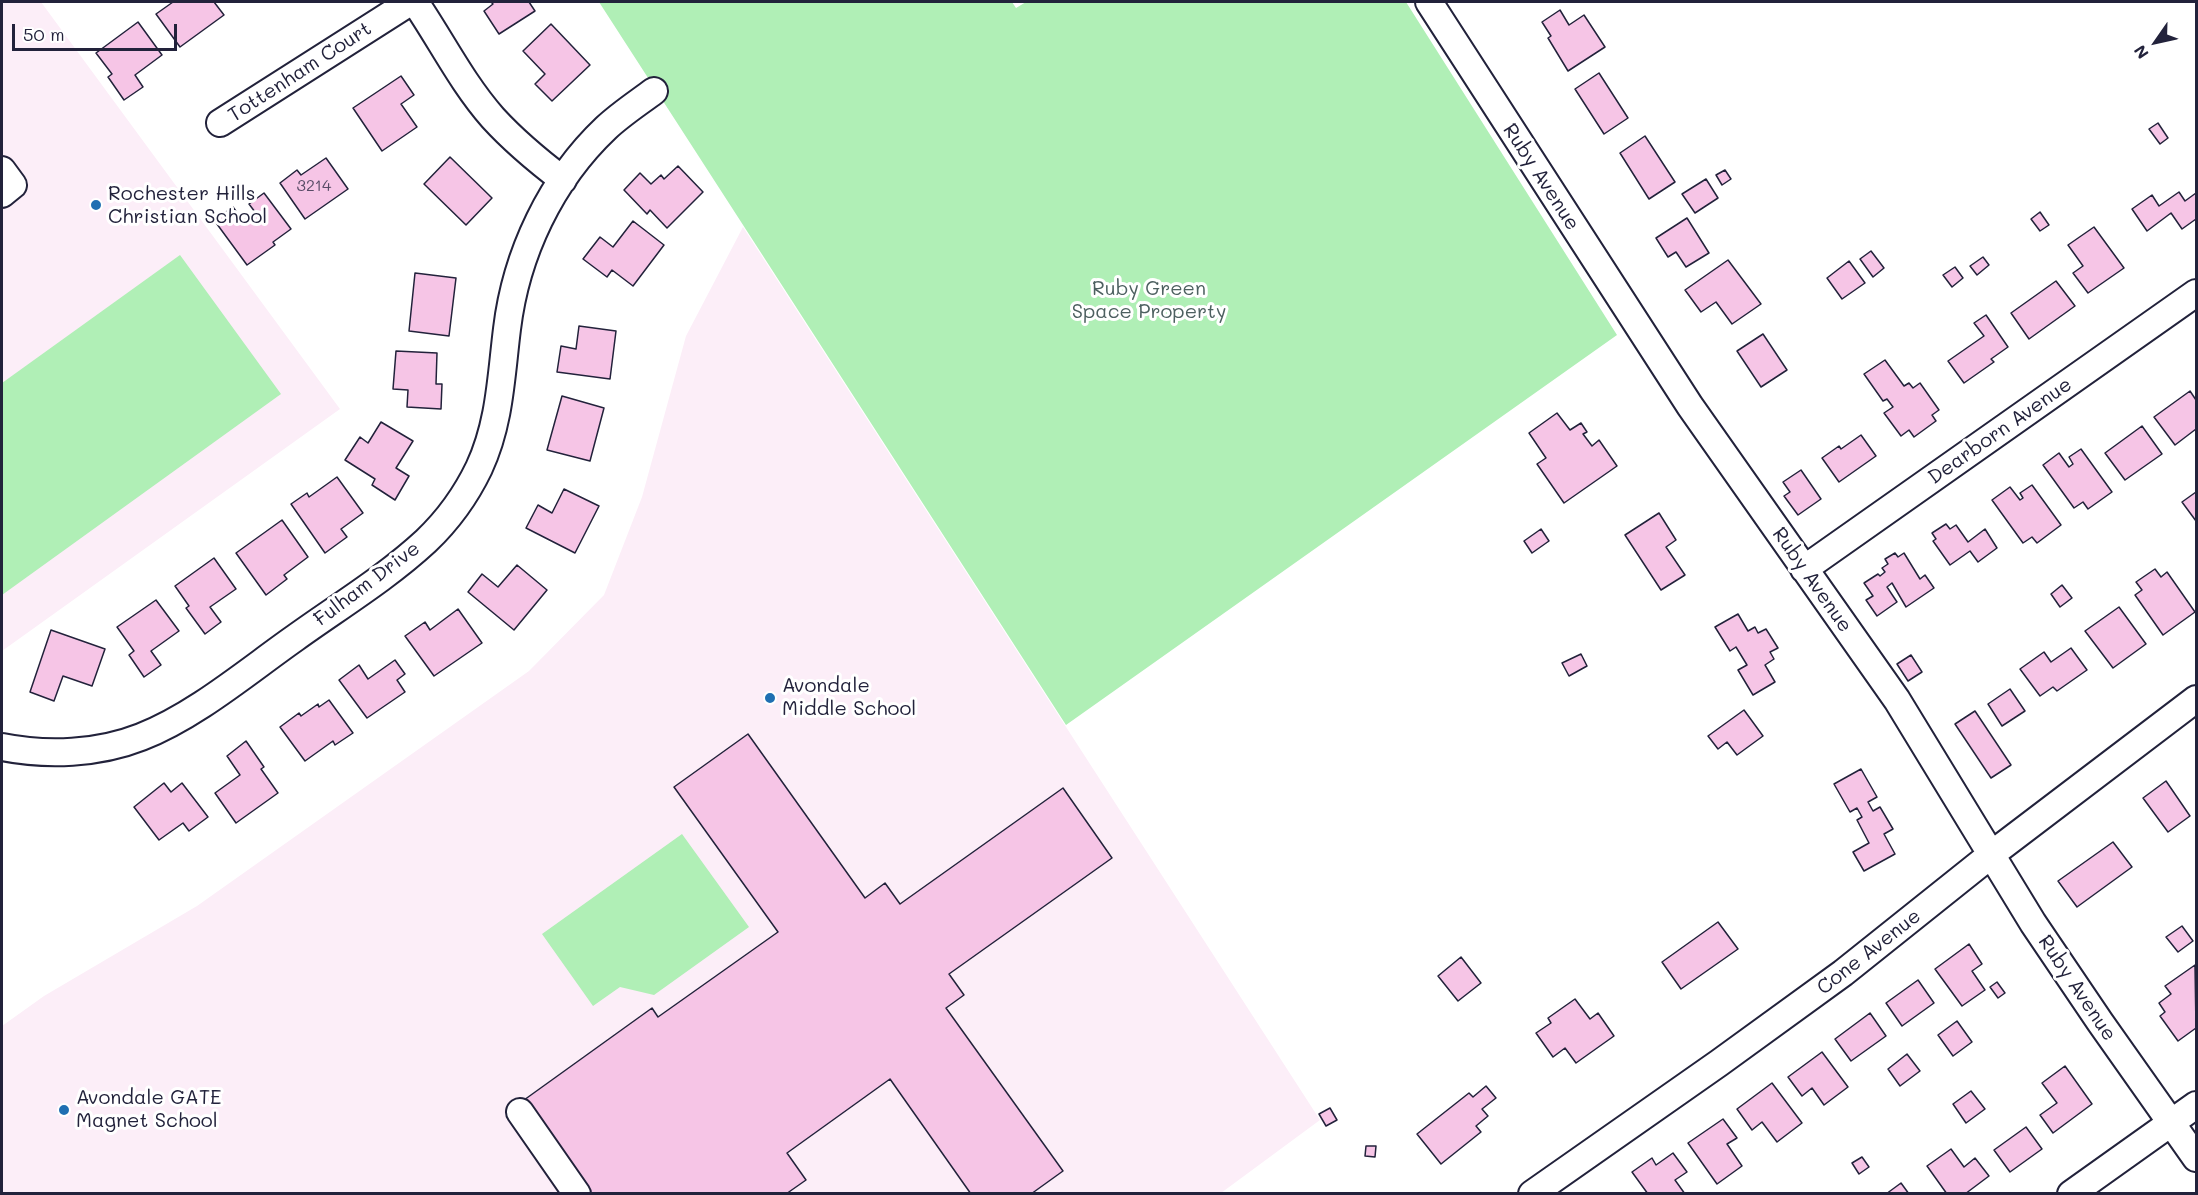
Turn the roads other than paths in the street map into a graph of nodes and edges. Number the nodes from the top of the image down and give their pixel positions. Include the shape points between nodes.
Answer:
1 (410, 2) edge
2 (415, 2) edge
3 (1429, 2) edge
4 (654, 91) dead end
5 (220, 123) dead end
6 (2, 170) edge
7 (563, 180) junction
8 (2, 194) edge
9 (2196, 293) edge
10 (1804, 569) junction
11 (2196, 699) edge
12 (2, 747) edge
13 (1992, 854) junction
14 (2196, 1105) edge
15 (520, 1112) dead end
16 (2171, 1123) junction
17 (2196, 1158) edge
18 (577, 1194) edge
19 (1532, 1194) edge
20 (2071, 1194) edge

1 - 5 street, Tottenham Court
2 - 7 street via 492,117
3 - 10 street, Ruby Avenue via 1690,406
4 - 7 street, Fulham Drive via 604,130
6 - 8 street via 13,185
7 - 12 street, Fulham Drive via 536,226 519,273 489,442 464,495 427,540 168,725 92,750 33,752
9 - 10 street, Dearborn Avenue
10 - 13 street, Ruby Avenue via 1897,700
11 - 13 street, Cone Avenue
13 - 16 street, Ruby Avenue via 2053,953
13 - 19 street, Cone Avenue via 1843,973
14 - 16 street
15 - 18 street
16 - 17 street, Ruby Avenue
16 - 20 street

